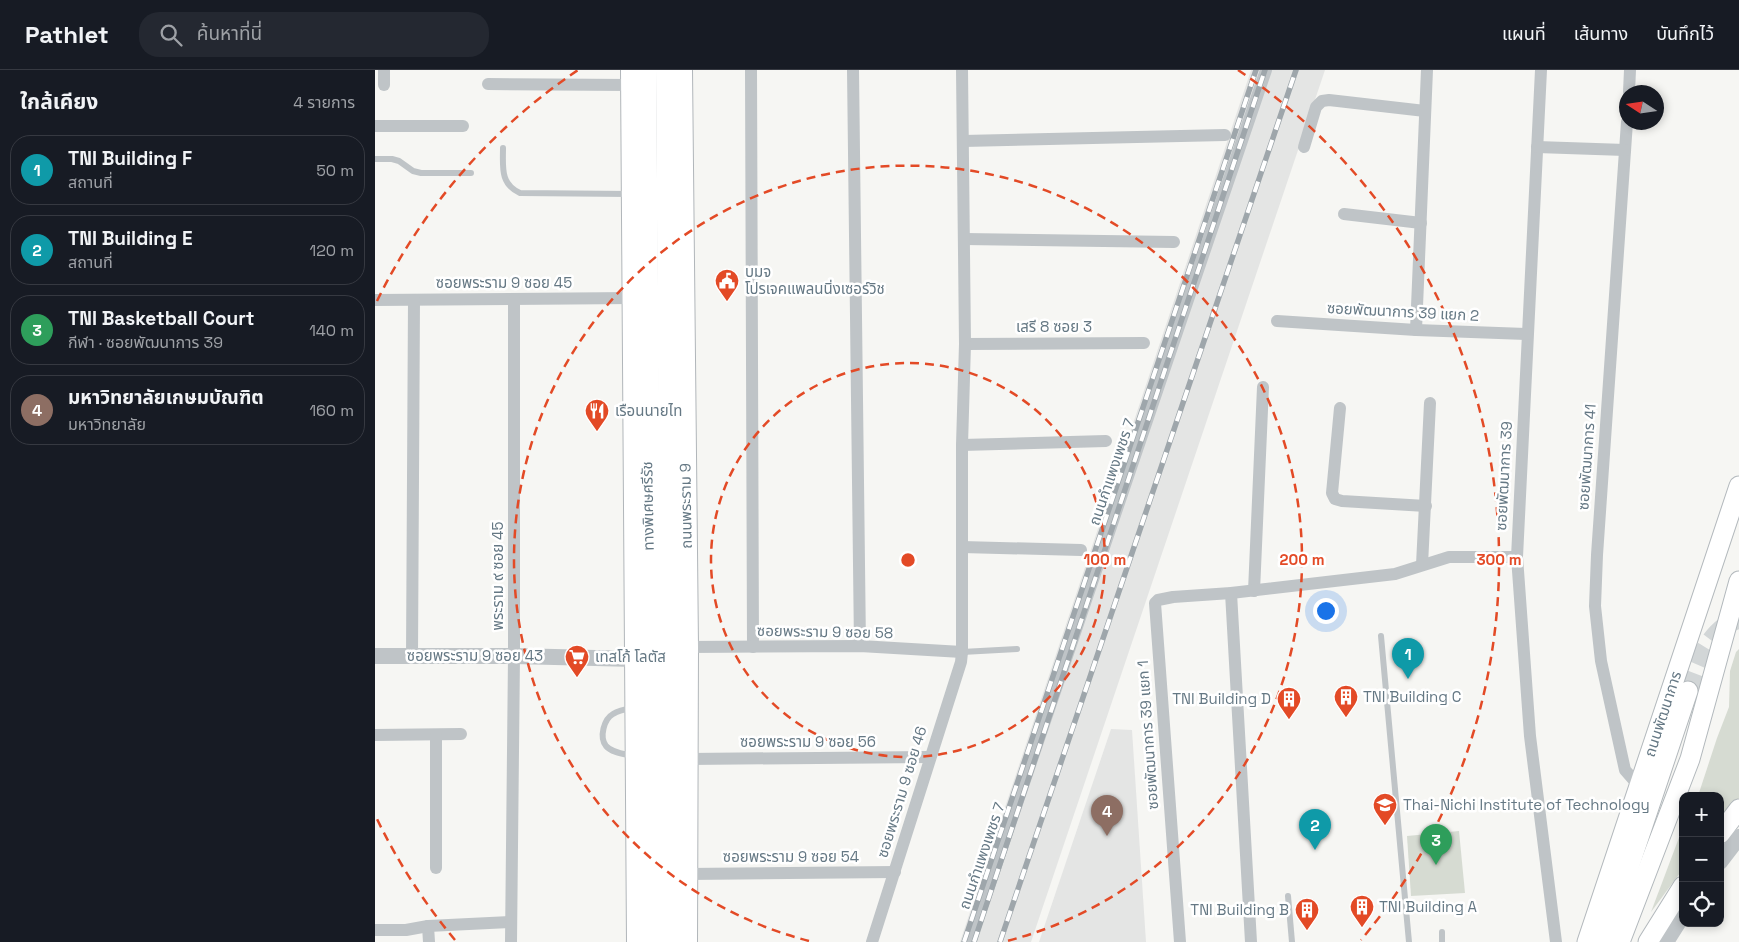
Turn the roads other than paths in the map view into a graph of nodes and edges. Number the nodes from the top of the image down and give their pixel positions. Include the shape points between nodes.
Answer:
1 (384, 70) edge
2 (668, 70) edge
3 (682, 70) edge
4 (751, 70) edge
5 (853, 70) edge
6 (962, 70) edge
7 (1266, 70) edge
8 (1427, 70) edge
9 (1541, 70) edge
10 (1630, 70) edge
11 (635, 75) edge
12 (488, 84) dead end
13 (384, 85) dead end
14 (1629, 85) edge
15 (1425, 111) junction
16 (375, 126) edge
17 (463, 126) dead end
18 (1626, 130) edge
19 (1225, 135) dead end
20 (963, 141) junction
21 (1537, 146) junction
22 (1304, 147) dead end
23 (503, 148) dead end
24 (1625, 150) junction
25 (375, 159) edge
26 (471, 173) dead end
27 (632, 194) junction
28 (1344, 214) dead end
29 (1421, 223) junction
30 (964, 239) junction
31 (1174, 242) dead end
32 (633, 298) junction
33 (514, 299) junction
34 (375, 300) edge
35 (414, 300) junction
36 (1277, 321) dead end
37 (1416, 330) junction
38 (1527, 334) junction
39 (1144, 342) dead end
40 (965, 344) junction
41 (1263, 387) dead end
42 (1430, 403) dead end
43 (1340, 408) dead end
44 (1106, 441) dead end
45 (962, 445) junction
46 (1739, 486) edge
47 (1426, 506) junction
48 (962, 547) junction
49 (1081, 550) dead end
50 (1517, 557) junction
51 (1422, 565) junction
52 (1739, 584) edge
53 (1254, 591) junction
54 (1231, 593) junction
55 (1381, 636) dead end
56 (860, 646) junction
57 (687, 647) junction
58 (753, 647) junction
59 (1017, 649) dead end
60 (962, 652) junction
61 (375, 656) edge
62 (412, 656) junction
63 (514, 656) junction
64 (635, 659) junction
65 (1687, 691) tunnel mouth
66 (636, 707) junction
67 (436, 734) junction
68 (461, 734) dead end
69 (375, 735) edge
70 (636, 757) junction
71 (929, 757) junction
72 (688, 759) junction
73 (1639, 786) junction
74 (1739, 810) edge
75 (1724, 829) edge
76 (1739, 837) edge
77 (1724, 857) edge
78 (436, 868) dead end
79 (895, 872) junction
80 (687, 874) junction
81 (1679, 892) edge
82 (1288, 896) dead end
83 (511, 922) junction
84 (1679, 922) edge
85 (428, 926) junction
86 (375, 930) edge
87 (1442, 932) dead end
88 (429, 942) edge
89 (511, 942) edge
90 (637, 942) edge
91 (652, 942) edge
92 (675, 942) edge
93 (687, 942) edge
94 (872, 942) edge
95 (970, 942) edge
96 (1180, 942) edge
97 (1251, 942) edge
98 (1292, 942) edge
99 (1409, 942) edge
100 (1442, 942) edge
101 (1556, 942) edge
102 (1587, 942) edge
103 (1604, 942) edge
104 (1620, 942) edge
105 (1648, 942) edge
106 (1666, 942) edge

1 - 13 street
2 - 92 highway, ทางพิเศษศรีรัช
3 - 57 main road, ถนนพระราม 9
4 - 58 street
5 - 56 street
6 - 20 street, ซอยพระราม 9 ซอย 46
7 - 95 street, ถนนกำแพงเพชร 7
8 - 15 street
9 - 21 street, ซอยพัฒนาการ 39
10 - 14 street
11 - 12 street
11 - 27 main road
11 - 91 highway, ทางพิเศษศรีรัช
15 - 22 street via 1322,101 1316,107
15 - 29 street
16 - 17 street
18 - 24 street, ซอยพัฒนาการ 41
19 - 20 street
20 - 30 street, ซอยพระราม 9 ซอย 46
21 - 24 street
21 - 38 street, ซอยพัฒนาการ 39
23 - 27 lane via 505,179 513,190 520,193
24 - 73 street, ซอยพัฒนาการ 41 via 1595,606 1601,661 1625,770
25 - 26 lane via 392,159 421,173
27 - 32 main road
28 - 29 street
29 - 37 street
30 - 31 street
30 - 40 street, ซอยพระราม 9 ซอย 46
32 - 33 street, ซอยพระราม 9 ซอย 45
32 - 64 main road
33 - 35 street, ซอยพระราม 9 ซอย 45
33 - 63 street, พระราม ๙ ซอย 45
34 - 35 street, ซอยพระราม 9 ซอย 45
35 - 62 street
36 - 37 street, ซอยพัฒนาการ 39 แยก 2
37 - 38 street, ซอยพัฒนาการ 39 แยก 2
38 - 50 street, ซอยพัฒนาการ 39
39 - 40 street, เสรี 8 ซอย 3
40 - 45 street, ซอยพระราม 9 ซอย 46
41 - 53 street
42 - 47 street
43 - 47 street via 1332,493 1335,498
44 - 45 street
45 - 48 street, ซอยพระราม 9 ซอย 46
46 - 73 main road, ถนนพัฒนาการ
47 - 51 street
48 - 49 street
48 - 60 street, ซอยพระราม 9 ซอย 46
50 - 51 street, ซอยพัฒนาการ 39 แยก 1 via 1449,557
50 - 101 street, ซอยพัฒนาการ 39 via 1530,736
51 - 53 street, ซอยพัฒนาการ 39 แยก 1 via 1395,574
52 - 104 main road via 1690,759
53 - 54 street, ซอยพัฒนาการ 39 แยก 1
54 - 96 street, ซอยพัฒนาการ 39 แยก 1 via 1173,597 1158,600 1154,608
54 - 97 street
55 - 99 lane
56 - 58 street, ซอยพระราม 9 ซอย 58
56 - 60 street, ซอยพระราม 9 ซอย 58
57 - 58 street, ซอยพระราม 9 ซอย 58
57 - 72 main road, ถนนพระราม 9
59 - 60 lane
60 - 71 street, ซอยพระราม 9 ซอย 46
61 - 62 street, ซอยพระราม 9 ซอย 43
62 - 63 street, ซอยพระราม 9 ซอย 43
63 - 64 street, ซอยพระราม 9 ซอย 43
63 - 83 street, พระราม ๙ ซอย 45
64 - 66 main road
65 - 103 main road
66 - 70 main road
66 - 70 lane via 609,717 603,735 606,746
67 - 68 street
67 - 69 street
67 - 78 street
70 - 90 main road
71 - 72 street, ซอยพระราม 9 ซอย 56
71 - 79 street, ซอยพระราม 9 ซอย 46
72 - 80 main road, ถนนพระราม 9
73 - 102 main road, ถนนพัฒนาการ
74 - 75 main road
76 - 77 street
79 - 80 street, ซอยพระราม 9 ซอย 54
79 - 94 street, ซอยพระราม 9 ซอย 46
80 - 93 main road, ถนนพระราม 9
81 - 105 main road
82 - 98 lane
83 - 85 street
83 - 89 street, พระราม ๙ ซอย 45
84 - 106 street
85 - 86 street
85 - 88 street
87 - 100 lane

